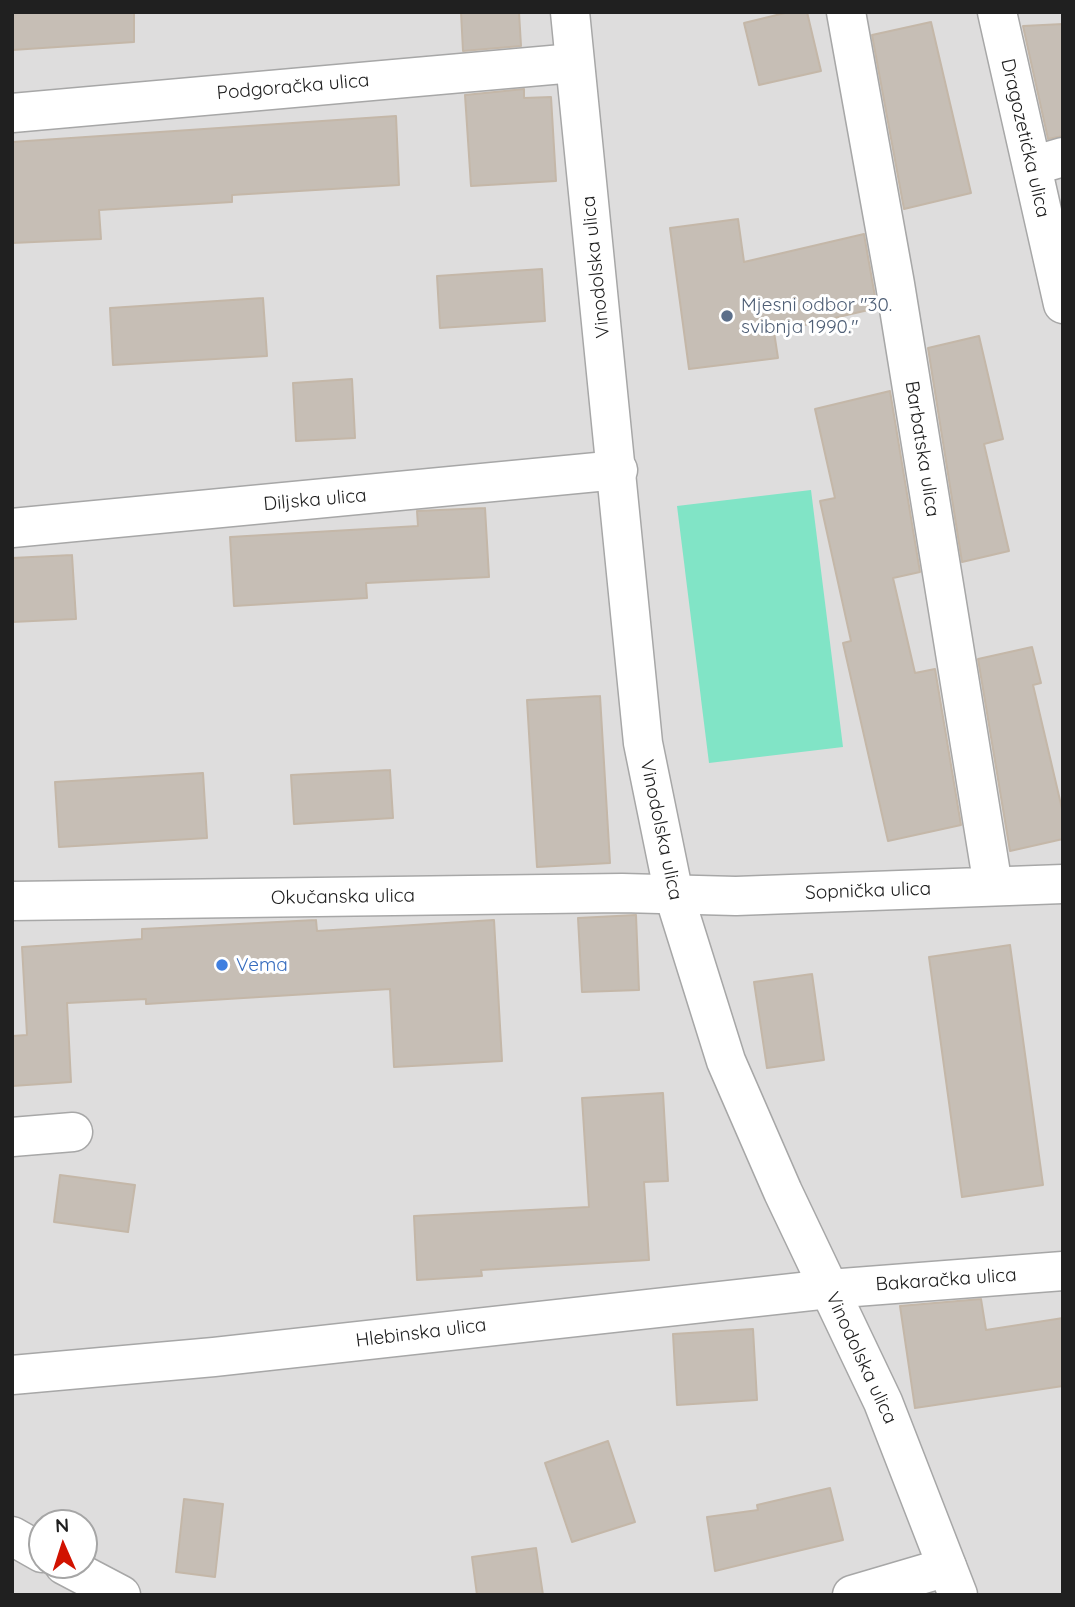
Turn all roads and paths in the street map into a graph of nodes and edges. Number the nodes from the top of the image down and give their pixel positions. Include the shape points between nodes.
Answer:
1 (569, 12) edge
2 (846, 12) edge
3 (997, 12) edge
4 (574, 63) junction
5 (12, 113) edge
6 (1047, 161) edge
7 (1063, 304) edge
8 (618, 470) junction
9 (12, 528) edge
10 (1063, 884) edge
11 (993, 886) junction
12 (674, 895) junction
13 (12, 901) edge
14 (73, 1132) dead end
15 (12, 1137) edge
16 (1063, 1271) edge
17 (829, 1289) junction
18 (12, 1375) edge
19 (12, 1536) edge
20 (28, 1545) edge
21 (91, 1579) edge
22 (953, 1581) edge
23 (121, 1595) edge
24 (852, 1595) edge

1 - 4 street, Vinodolska ulica
2 - 11 street, Barbatska ulica
3 - 6 street, Dragozetićka ulica
4 - 5 street, Podgoračka ulica
4 - 8 street, Vinodolska ulica
6 - 7 street, Dragozetićka ulica
8 - 9 street, Diljska ulica
8 - 12 street, Vinodolska ulica via 643,743
10 - 11 street, Sopnička ulica
11 - 12 street, Sopnička ulica
12 - 13 street, Okučanska ulica
12 - 17 street, Vinodolska ulica via 726,1061
14 - 15 street
16 - 17 street, Bakaračka ulica
17 - 18 street, Hlebinska ulica
17 - 22 street, Vinodolska ulica via 883,1402
19 - 20 street
21 - 23 street
22 - 24 street

